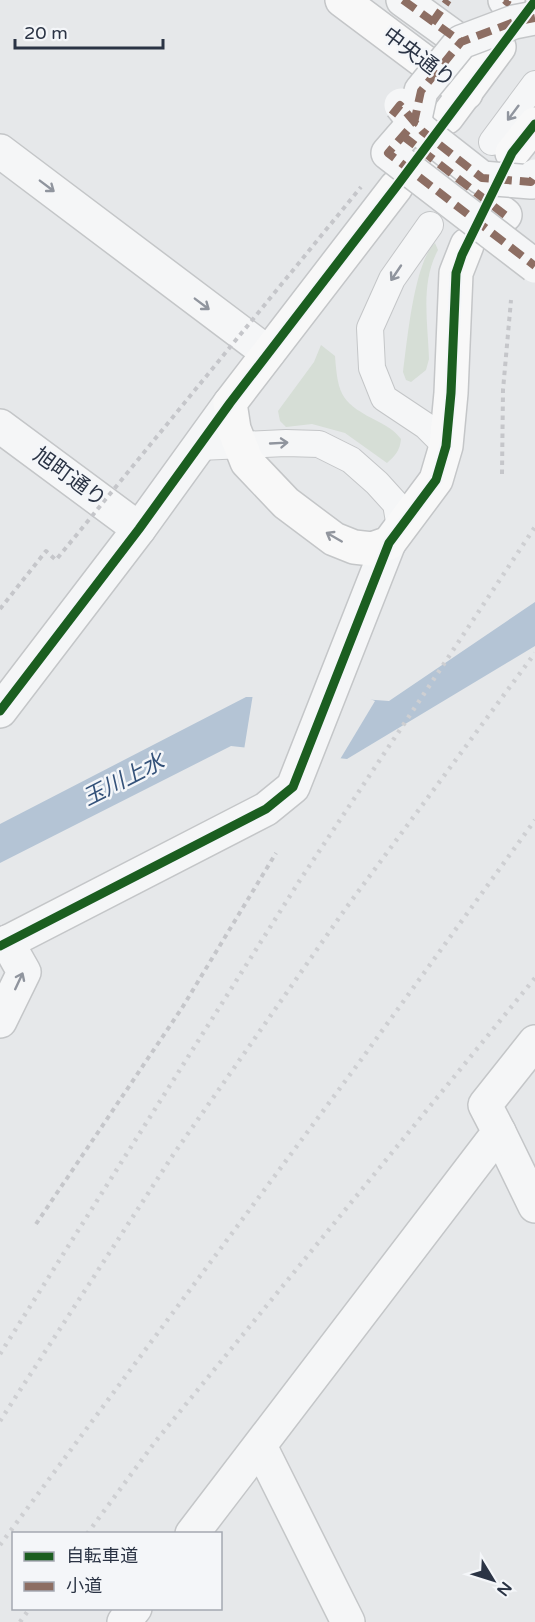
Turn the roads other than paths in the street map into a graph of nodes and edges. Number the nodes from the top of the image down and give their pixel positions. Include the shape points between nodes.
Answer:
1 (342, 0) edge
2 (403, 0) edge
3 (440, 11) edge
4 (535, 18) edge
5 (461, 42) junction
6 (499, 47) dead end
7 (535, 84) edge
8 (535, 124) edge
9 (399, 132) junction
10 (502, 147) joint
11 (0, 151) edge
12 (535, 176) edge
13 (396, 187) dead end
14 (505, 215) dead end
15 (430, 225) dead end
16 (467, 245) dead end
17 (526, 259) edge
18 (268, 353) junction
19 (230, 403) junction
20 (0, 426) edge
21 (241, 446) junction
22 (446, 446) junction
23 (199, 447) junction
24 (139, 529) junction
25 (395, 535) junction
26 (0, 711) edge
27 (3, 944) edge
28 (0, 1021) edge
29 (535, 1042) edge
30 (499, 1132) junction
31 (535, 1206) edge
32 (260, 1446) junction
33 (193, 1532) edge
34 (133, 1610) edge
35 (124, 1622) edge
36 (348, 1622) edge

1 - 6 street, 中央通り via 457,105
2 - 3 street
3 - 5 street
4 - 5 street, bridge
5 - 9 street, bridge via 421,91
7 -> 10 lane
8 - 10 street
9 - 12 street, bridge via 482,178 531,182
9 - 14 street
9 - 17 street, bridge
11 -> 18 street
13 - 18 street
15 -> 22 lane via 392,279 370,328 372,368 384,398 426,426
16 - 22 street via 456,273
18 - 19 street
19 - 21 street
19 - 23 street
20 - 24 street, 旭町通り
21 - 23 lane
25 -> 21 street via 372,549 334,539 286,503 247,462
21 -> 25 lane via 319,444 351,460 396,504
22 - 25 street via 436,480
23 - 24 street
24 - 26 street
25 - 27 street via 293,787 266,809
28 -> 27 street via 24,972
29 - 30 street via 485,1105
30 - 31 street
30 - 32 street
32 - 33 street
32 - 36 street
34 - 35 street

